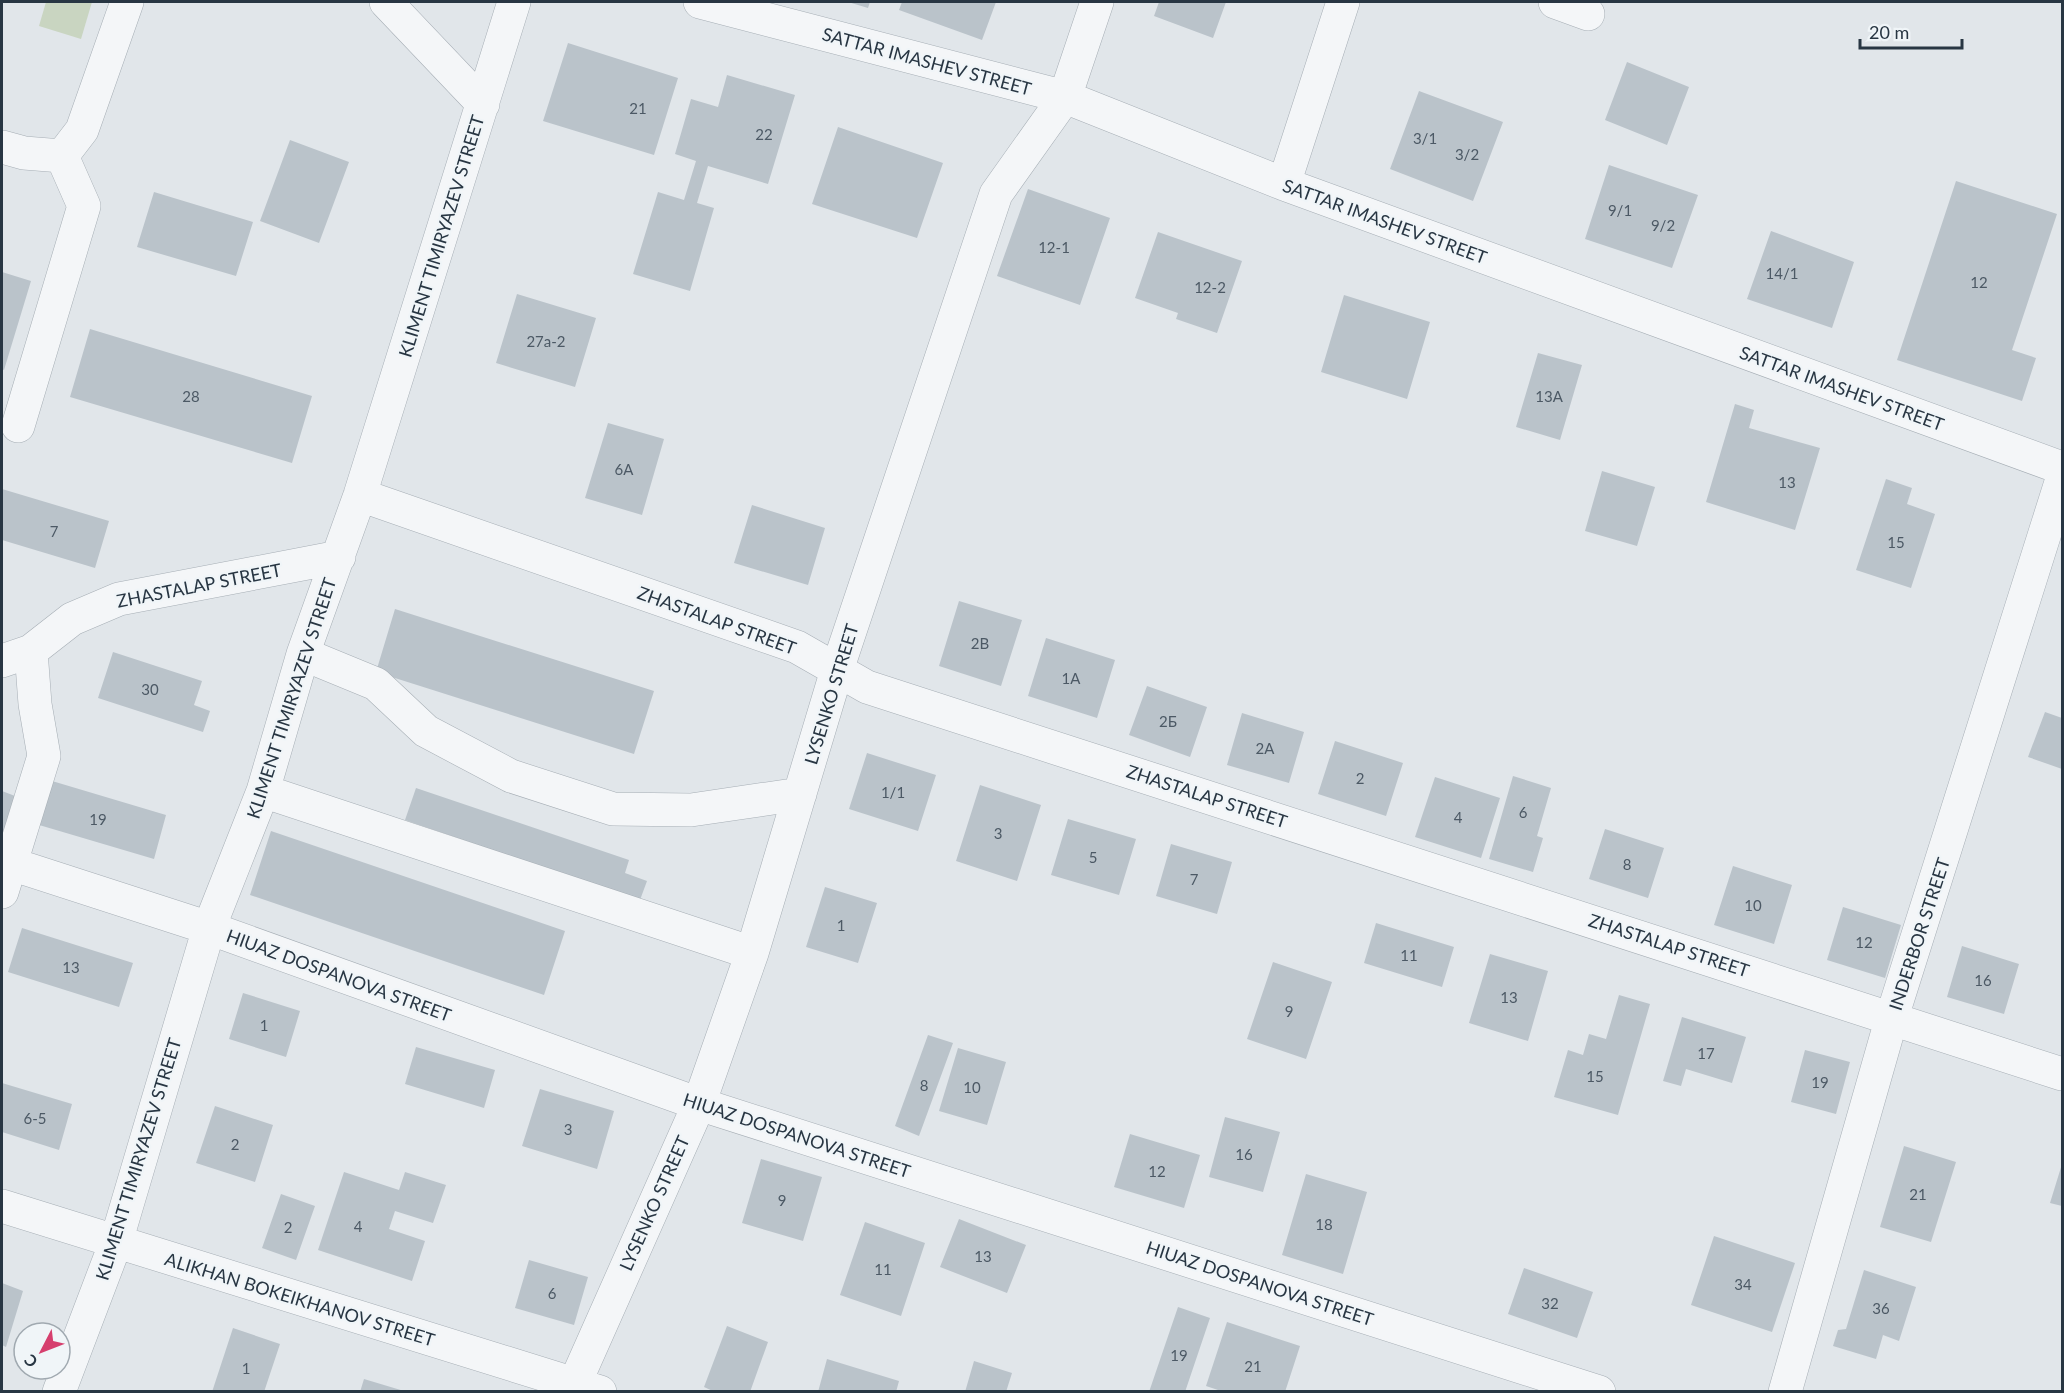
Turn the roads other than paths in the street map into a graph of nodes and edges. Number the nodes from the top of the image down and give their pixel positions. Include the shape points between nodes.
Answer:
1 (127, 2) edge
2 (386, 2) edge
3 (514, 2) edge
4 (700, 2) edge
5 (1097, 2) edge
6 (1342, 2) edge
7 (1555, 2) edge
8 (1588, 14) dead end
9 (1065, 97) junction
10 (483, 104) junction
11 (2, 147) edge
12 (62, 156) junction
13 (1284, 184) junction
14 (18, 426) dead end
15 (2062, 468) edge
16 (2062, 479) edge
17 (360, 495) junction
18 (339, 557) junction
19 (303, 654) junction
20 (16, 656) edge
21 (837, 670) junction
22 (262, 791) junction
23 (800, 794) junction
24 (4, 872) edge
25 (208, 928) junction
26 (752, 953) junction
27 (1892, 1017) junction
28 (2062, 1074) edge
29 (699, 1104) junction
30 (2, 1206) edge
31 (116, 1242) junction
32 (581, 1389) edge
33 (59, 1392) edge
34 (1599, 1392) edge
35 (1785, 1392) edge

1 - 12 street via 82,130
2 - 10 street
3 - 10 street, KLIMENT TIMIRYAZEV STREET
4 - 9 street, SATTAR IMASHEV STREET
5 - 9 street, LYSENKO STREET
6 - 13 street
7 - 8 street
9 - 13 street, SATTAR IMASHEV STREET
9 - 21 street, LYSENKO STREET via 996,194
10 - 17 street, KLIMENT TIMIRYAZEV STREET
11 - 12 street
12 - 14 street via 84,206
13 - 15 street, SATTAR IMASHEV STREET
16 - 27 street, INDERBOR STREET
17 - 18 street, KLIMENT TIMIRYAZEV STREET
17 - 21 street, ZHASTALAP STREET via 796,647
18 - 19 street, KLIMENT TIMIRYAZEV STREET
18 - 20 street, ZHASTALAP STREET via 119,599 72,619
19 - 22 street, KLIMENT TIMIRYAZEV STREET
19 - 23 street via 376,684 426,731 511,776 612,809 690,810
20 - 24 street via 35,704 44,756
21 - 23 street, LYSENKO STREET
21 - 27 street, ZHASTALAP STREET via 867,687
22 - 25 street, KLIMENT TIMIRYAZEV STREET
22 - 26 street
23 - 26 street, LYSENKO STREET
24 - 25 street, HIUAZ DOSPANOVA STREET
25 - 29 street, HIUAZ DOSPANOVA STREET
25 - 31 street, KLIMENT TIMIRYAZEV STREET
26 - 29 street, LYSENKO STREET
27 - 28 street, ZHASTALAP STREET
27 - 35 street, INDERBOR STREET
29 - 32 street, LYSENKO STREET
29 - 34 street, HIUAZ DOSPANOVA STREET
30 - 31 street, ALIKHAN BOKEIKHANOV STREET
31 - 32 street, ALIKHAN BOKEIKHANOV STREET
31 - 33 street, KLIMENT TIMIRYAZEV STREET

